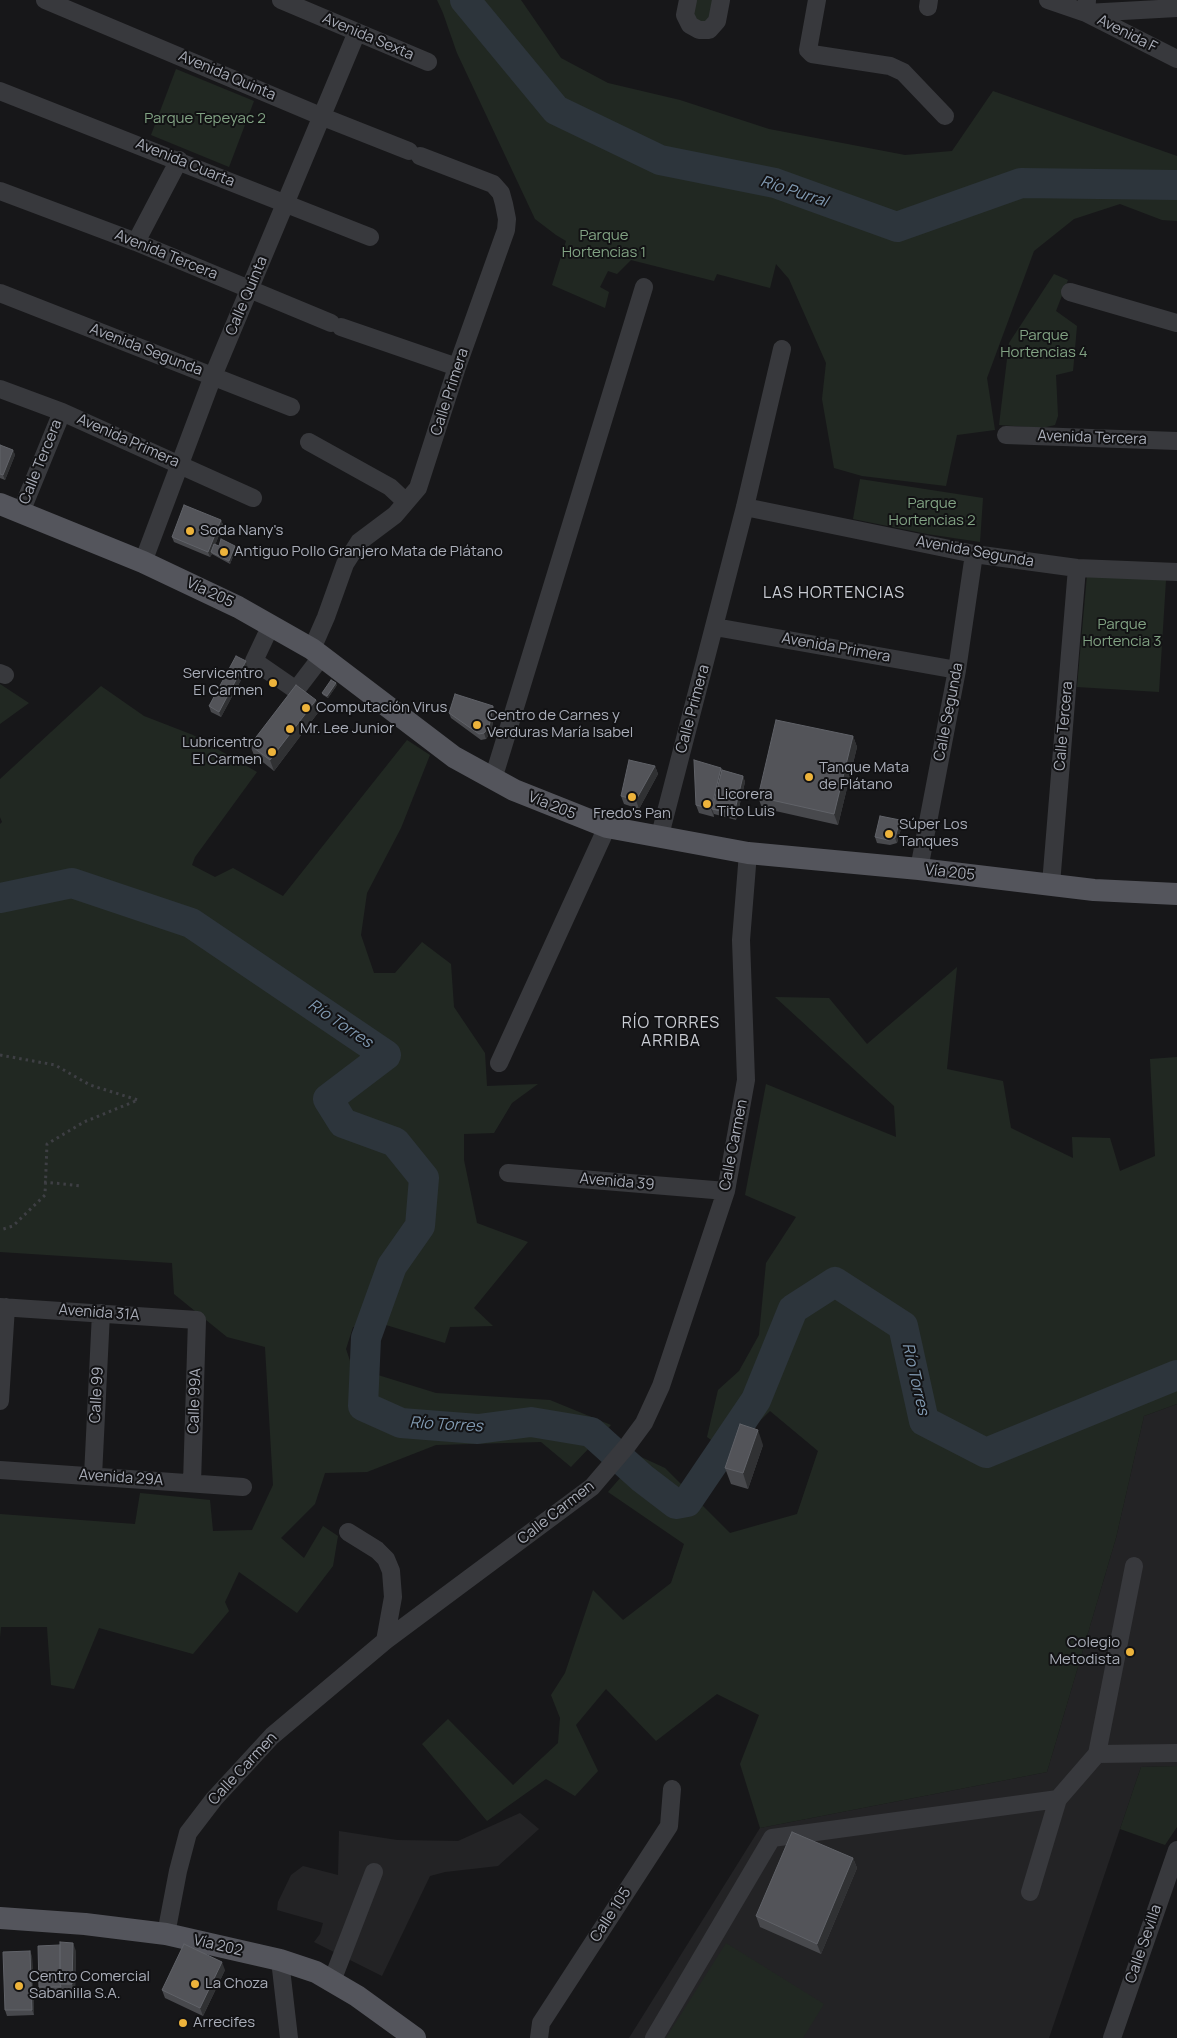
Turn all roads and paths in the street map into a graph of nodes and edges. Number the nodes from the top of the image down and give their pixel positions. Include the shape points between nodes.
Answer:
1 (45, 0) edge
2 (281, 0) edge
3 (688, 0) edge
4 (721, 0) edge
5 (817, 0) edge
6 (1048, 0) edge
7 (1086, 6) edge
8 (1177, 8) edge
9 (357, 32) junction
10 (1177, 59) edge
11 (428, 62) dead end
12 (0, 91) edge
13 (945, 116) dead end
14 (323, 117) junction
15 (415, 153) joint
16 (179, 160) junction
17 (0, 191) edge
18 (286, 204) junction
19 (370, 237) dead end
20 (136, 242) junction
21 (644, 286) dead end
22 (249, 289) junction
23 (1070, 292) dead end
24 (0, 293) edge
25 (1177, 323) edge
26 (782, 349) dead end
27 (457, 367) junction
28 (214, 376) junction
29 (0, 390) edge
30 (291, 407) dead end
31 (62, 412) junction
32 (1006, 435) dead end
33 (1177, 440) edge
34 (309, 442) dead end
35 (179, 464) junction
36 (253, 498) dead end
37 (406, 502) junction
38 (0, 504) edge
39 (745, 507) junction
40 (21, 512) junction
41 (974, 554) junction
42 (143, 562) junction
43 (1077, 568) junction
44 (1177, 572) edge
45 (271, 625) junction
46 (715, 627) junction
47 (317, 652) junction
48 (957, 670) junction
49 (493, 779) junction
50 (607, 827) junction
51 (660, 835) junction
52 (748, 853) junction
53 (919, 869) junction
54 (1050, 884) junction
55 (1177, 894) edge
56 (0, 1055) edge
57 (499, 1063) dead end
58 (508, 1173) dead end
59 (44, 1182) junction
60 (82, 1186) dead end
61 (726, 1191) junction
62 (0, 1230) edge
63 (3, 1307) edge
64 (101, 1313) junction
65 (197, 1320) joint
66 (0, 1401) edge
67 (0, 1470) edge
68 (93, 1476) junction
69 (192, 1483) junction
70 (243, 1487) dead end
71 (348, 1532) dead end
72 (1134, 1566) dead end
73 (384, 1641) junction
74 (1177, 1753) edge
75 (1098, 1754) junction
76 (672, 1789) dead end
77 (1058, 1799) junction
78 (1177, 1850) edge
79 (374, 1872) dead end
80 (1030, 1892) dead end
81 (0, 1918) edge
82 (166, 1934) junction
83 (280, 1960) junction
84 (332, 1981) junction
85 (410, 2037) edge
86 (289, 2038) edge
87 (539, 2038) edge
88 (654, 2038) edge
89 (1112, 2038) edge

1 - 14 street, Avenida Quinta
2 - 9 street, Avenida Sexta
3 - 4 street via 685,15 690,25 699,30 709,30 717,21
5 - 13 street via 808,50 812,54 890,66 903,72
6 - 7 street, Avenida F
7 - 8 street
7 - 10 street, Avenida F
9 - 11 street, Avenida Sexta
9 - 14 street, Calle Quinta
12 - 16 street, Avenida Cuarta
14 - 15 street, Avenida Quinta
14 - 18 street, Calle Quinta
15 - 27 street, Calle Primera via 493,184 501,193 506,212 506,230
16 - 18 street, Avenida Cuarta
16 - 20 street
17 - 20 street, Avenida Tercera
18 - 19 street, Avenida Cuarta
18 - 22 street, Calle Quinta
20 - 22 street, Avenida Tercera
21 - 49 street
22 - 27 street, Avenida Tercera via 336,325
22 - 28 street, Calle Quinta
23 - 25 street
24 - 28 street, Avenida Segunda
26 - 39 street, Calle Primera
27 - 37 street, Calle Primera via 418,488
28 - 30 street, Avenida Segunda
28 - 35 street, Calle Quinta
29 - 31 street, Avenida Primera
31 - 35 street, Avenida Primera
31 - 40 street, Calle Tercera
32 - 33 street, Avenida Tercera
34 - 37 street via 390,487
35 - 36 street, Avenida Primera
35 - 42 street, Calle Quinta
37 - 47 street, Calle Primera via 395,515 359,542 345,564
38 - 40 main road, Vía 205
39 - 41 street, Avenida Segunda
39 - 46 street, Calle Primera
40 - 42 main road, Vía 205
41 - 43 street, Avenida Segunda
41 - 48 street, Calle Segunda
42 - 45 main road, Vía 205
43 - 44 street, Avenida Segunda
43 - 54 street, Calle Tercera
45 - 47 main road, Vía 205
45 - 47 street, Calle Primera via 254,661 296,690
46 - 48 street, Avenida Primera
46 - 51 street, Calle Primera
47 - 49 main road, Vía 205 via 454,757
48 - 53 street, Calle Segunda
49 - 50 main road, Vía 205
50 - 51 main road, Vía 205
50 - 57 street
51 - 52 main road, Vía 205
52 - 53 main road, Vía 205
52 - 61 street, Calle Carmen via 741,940 746,1080
53 - 54 main road, Vía 205
54 - 55 main road, Vía 205 via 1094,890
56 - 59 path via 56,1065 90,1084 138,1100 84,1122 47,1144
58 - 61 street, Avenida 39
59 - 60 path
59 - 62 path via 45,1195 13,1226
61 - 73 street, Calle Carmen via 661,1386 644,1423 628,1446 586,1492
63 - 64 street, Avenida 31A
63 - 66 street
64 - 65 street, Avenida 31A
64 - 68 street, Calle 99
65 - 69 street, Calle 99A
67 - 68 street, Avenida 29A
68 - 69 street, Avenida 29A
69 - 70 street, Avenida 29A
71 - 73 street via 377,1550 392,1571 392,1597
72 - 75 street
73 - 82 street, Calle Carmen via 272,1736 214,1799 188,1833
74 - 75 street
75 - 77 street
76 - 87 street, Calle 105 via 670,1826 541,2023
77 - 80 street
77 - 88 street via 772,1838
78 - 89 street, Calle Sevilla
79 - 84 street
81 - 82 main road, Vía 202
82 - 83 main road, Vía 202
83 - 84 main road, Vía 202
83 - 86 street
84 - 85 main road, Vía 202

